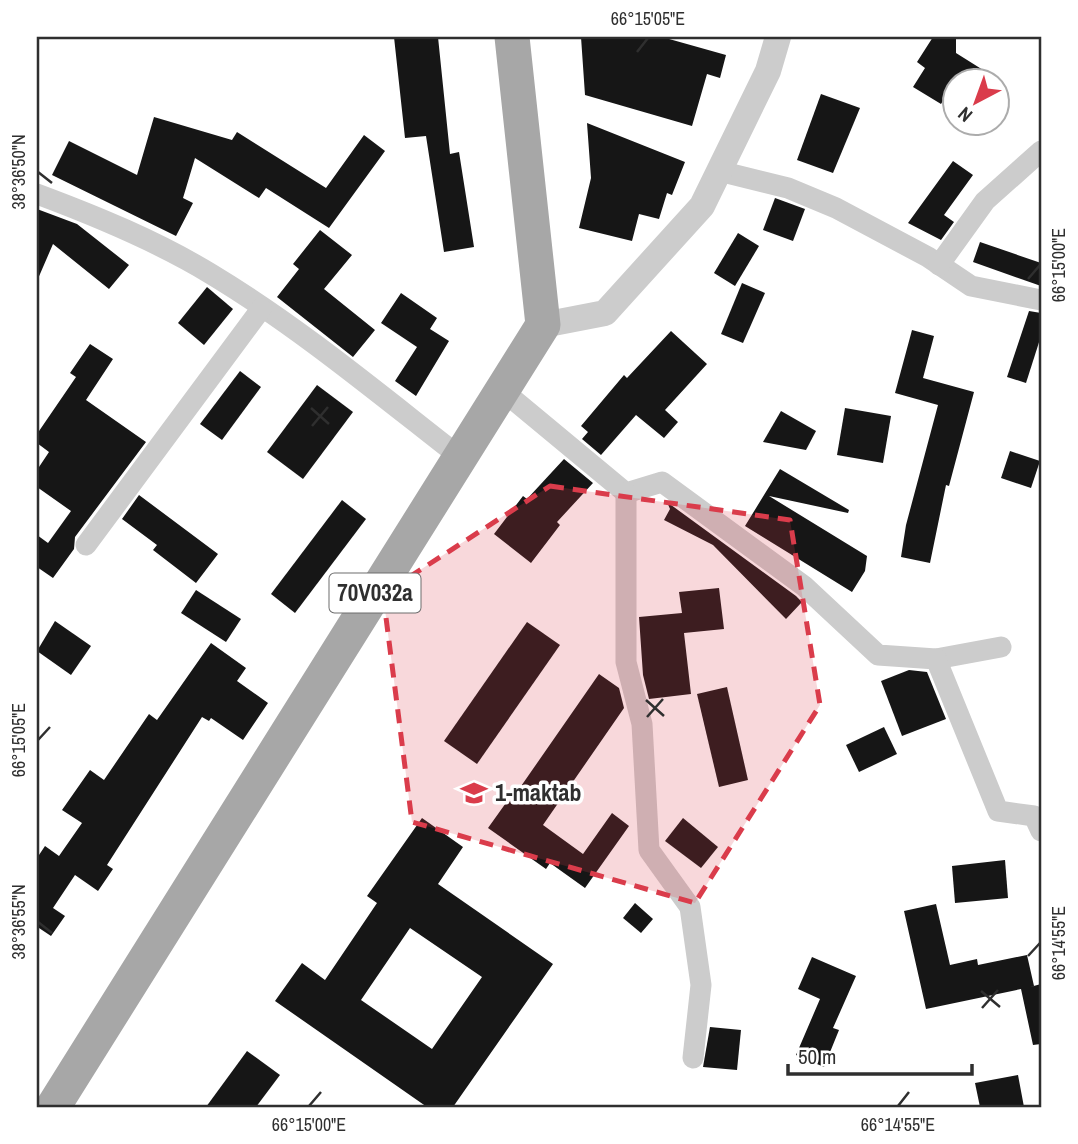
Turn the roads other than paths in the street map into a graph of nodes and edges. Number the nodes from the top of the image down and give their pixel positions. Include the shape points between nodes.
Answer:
1 (512, 37) edge
2 (778, 37) edge
3 (1041, 151) edge
4 (719, 171) junction
5 (37, 194) edge
6 (939, 265) junction
7 (1041, 300) edge
8 (261, 309) junction
9 (543, 325) junction
10 (502, 390) junction
11 (460, 457) junction
12 (626, 493) junction
13 (86, 545) dead end
14 (1002, 647) dead end
15 (936, 659) junction
16 (1041, 831) edge
17 (693, 1058) dead end
18 (53, 1107) edge

1 - 9 main road
2 - 4 street via 768,71
3 - 6 street via 985,201
4 - 6 street via 788,188 836,208
4 - 9 street via 702,206 605,313
5 - 8 street via 96,216 211,273
6 - 7 street via 971,286
8 - 11 street
8 - 13 street
9 - 10 main road, 70V032a
10 - 11 main road, 70V032a
10 - 12 street
11 - 18 main road, 70V032a
12 - 15 street via 662,482 804,586 878,655
12 - 17 street via 626,662 642,724 649,850 690,907 701,985
14 - 15 street
15 - 16 street via 998,811 1034,816

